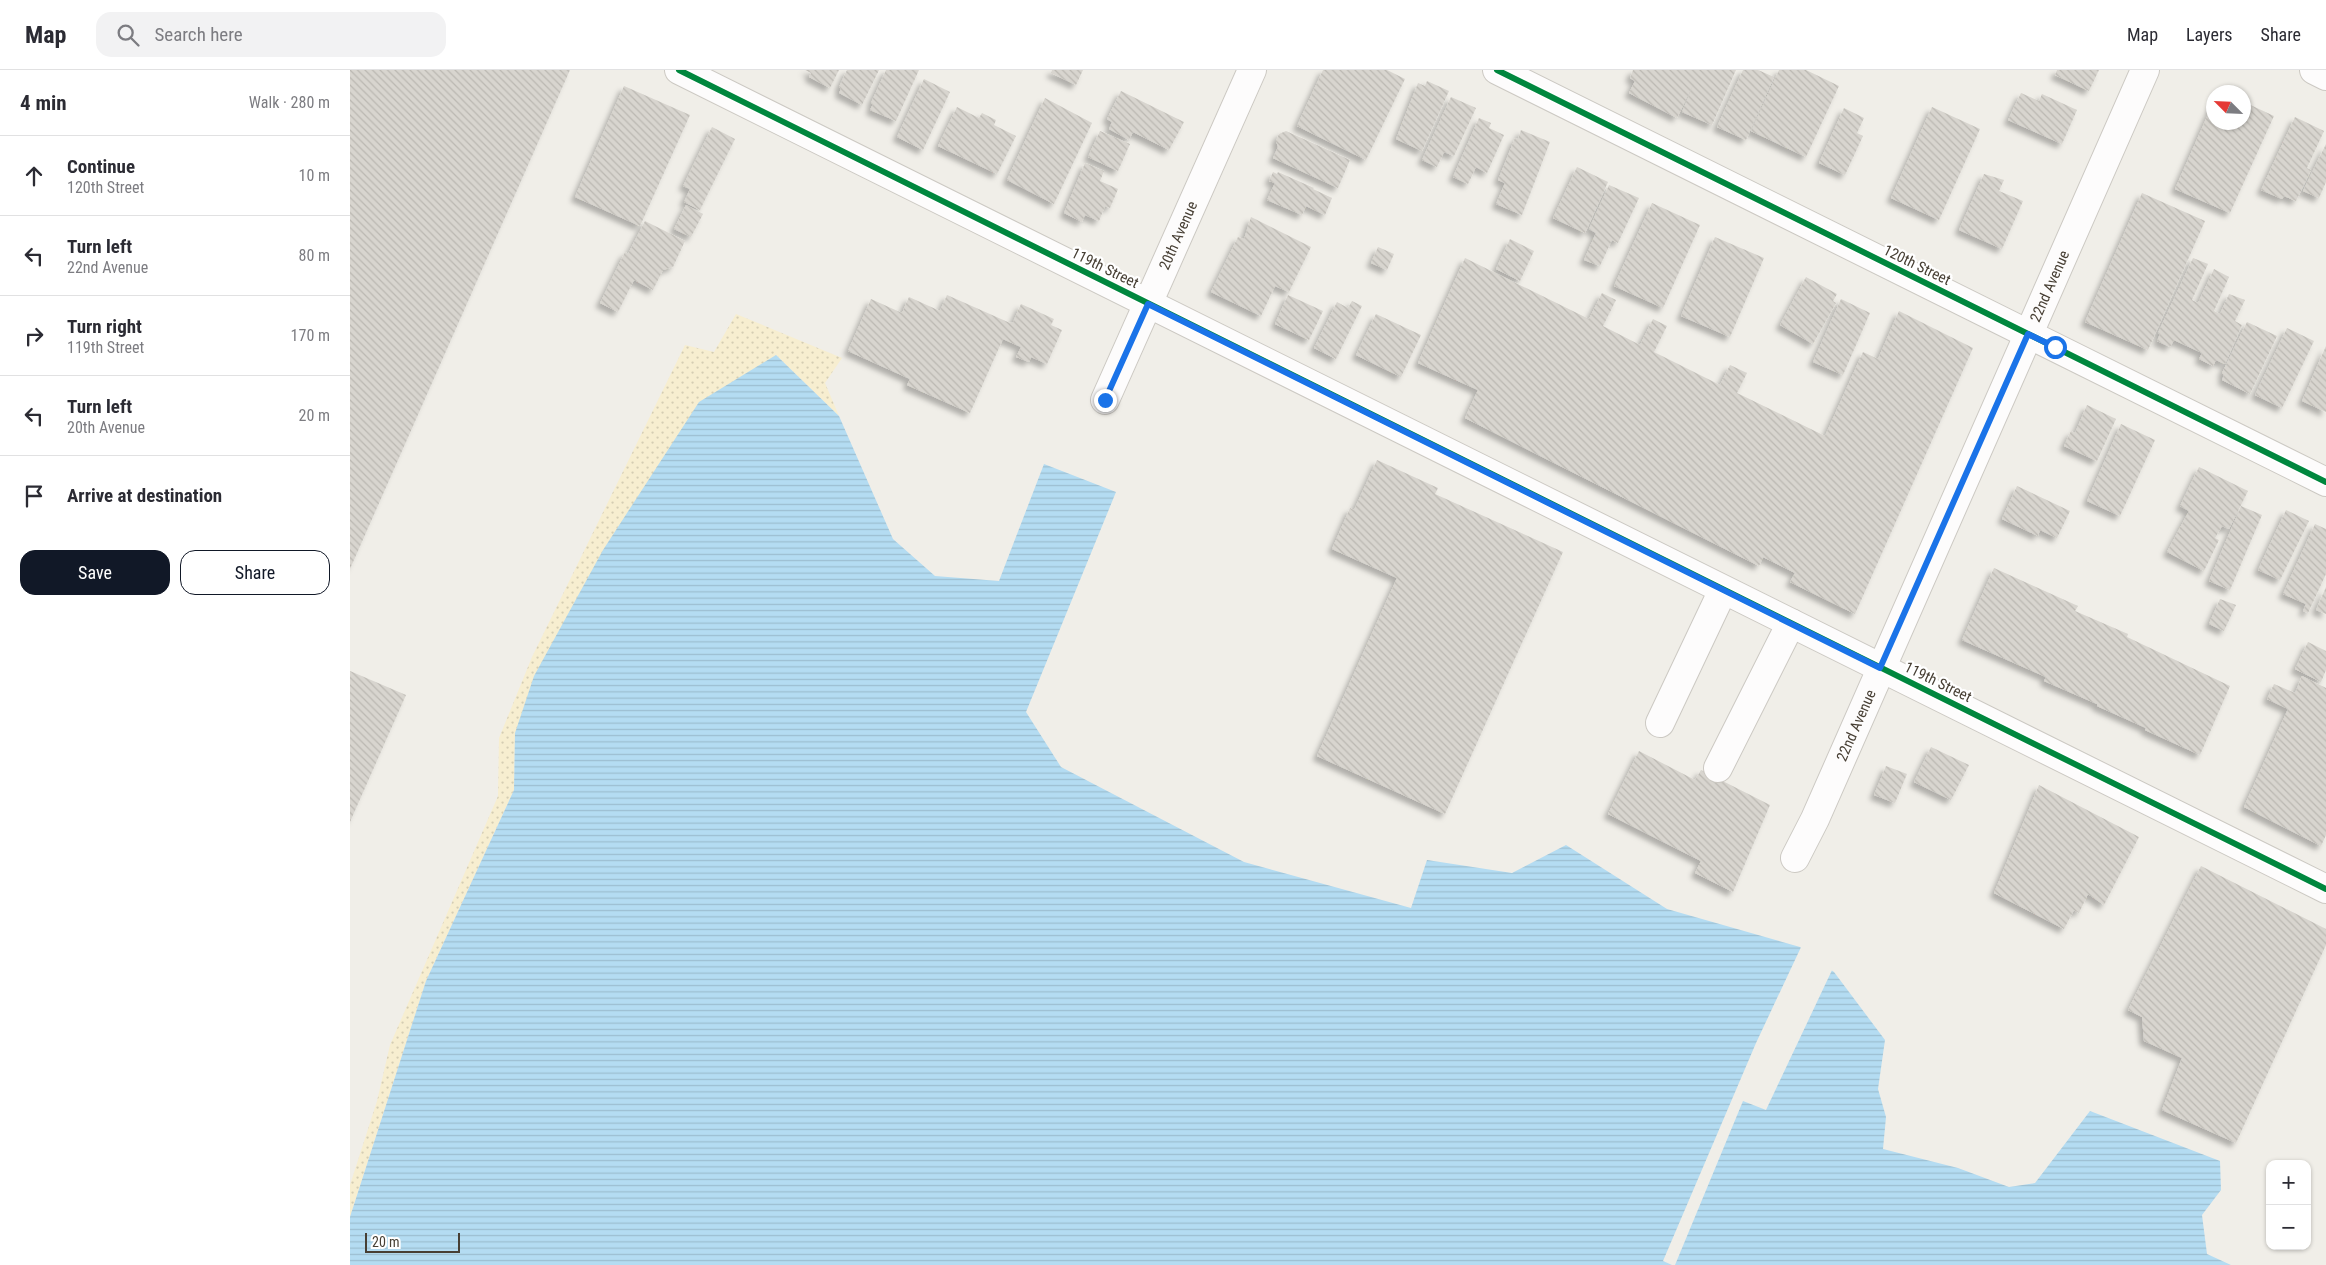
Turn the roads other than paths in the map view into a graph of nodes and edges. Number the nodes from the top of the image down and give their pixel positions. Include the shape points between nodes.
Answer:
1 (678, 70) edge
2 (1252, 70) edge
3 (1497, 70) edge
4 (2145, 70) edge
5 (2314, 70) edge
6 (2326, 76) edge
7 (1148, 304) junction
8 (2028, 334) junction
9 (1105, 400) dead end
10 (2326, 482) edge
11 (1723, 590) junction
12 (1791, 623) junction
13 (1880, 668) junction
14 (1660, 723) dead end
15 (1718, 768) dead end
16 (1795, 858) dead end
17 (2326, 889) edge

1 - 7 street, 119th Street
2 - 7 street, 20th Avenue
3 - 8 street, 120th Street
4 - 8 street, 22nd Avenue
5 - 6 street
7 - 9 street, 20th Avenue
7 - 11 street, 119th Street
8 - 10 street, 120th Street
8 - 13 street, 22nd Avenue
11 - 12 street, 119th Street
11 - 14 street
12 - 13 street, 119th Street
12 - 15 street
13 - 16 street, 22nd Avenue
13 - 17 street, 119th Street

